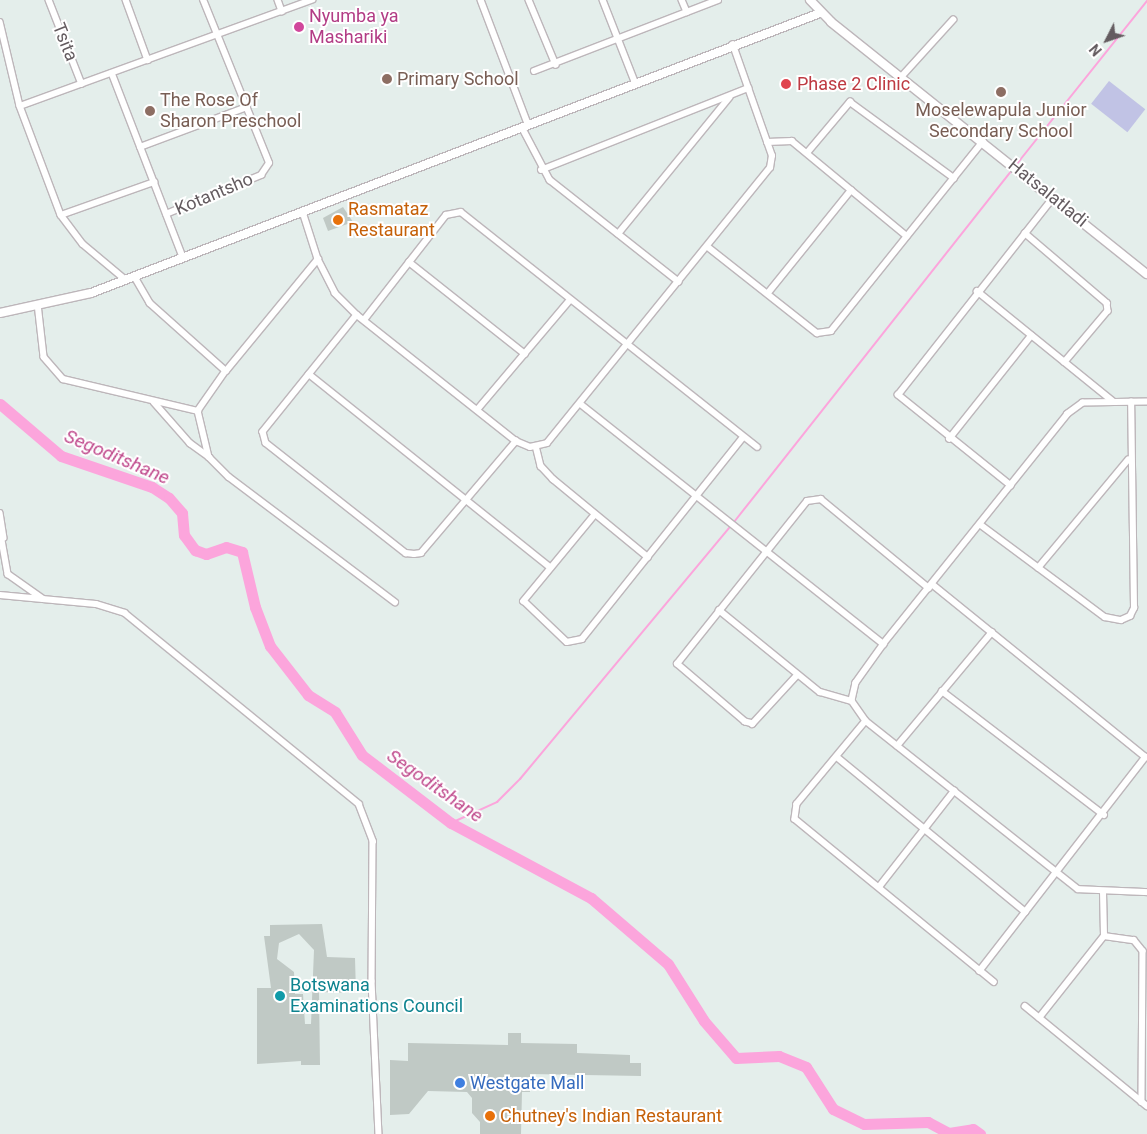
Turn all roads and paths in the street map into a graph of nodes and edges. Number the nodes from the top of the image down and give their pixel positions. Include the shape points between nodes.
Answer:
1 (49, 0) edge
2 (126, 0) edge
3 (204, 0) edge
4 (278, 0) edge
5 (312, 0) edge
6 (481, 0) edge
7 (529, 0) edge
8 (603, 0) edge
9 (682, 0) edge
10 (718, 0) edge
11 (810, 0) edge
12 (282, 12) junction
13 (687, 12) junction
14 (820, 13) junction
15 (952, 20) dead end
16 (0, 22) edge
17 (218, 36) junction
18 (618, 40) junction
19 (733, 45) junction
20 (148, 60) junction
21 (556, 65) junction
22 (534, 71) dead end
23 (112, 73) junction
24 (902, 76) junction
25 (82, 84) junction
26 (636, 84) junction
27 (748, 88) junction
28 (730, 96) junction
29 (20, 106) junction
30 (247, 107) junction
31 (525, 126) junction
32 (983, 141) junction
33 (767, 142) junction
34 (140, 147) junction
35 (807, 152) junction
36 (541, 170) junction
37 (954, 178) junction
38 (154, 182) junction
39 (851, 190) junction
40 (1054, 197) junction
41 (303, 212) junction
42 (166, 214) junction
43 (61, 215) junction
44 (1025, 233) junction
45 (618, 234) junction
46 (907, 236) junction
47 (708, 247) junction
48 (182, 257) junction
49 (318, 259) junction
50 (409, 262) junction
51 (1147, 274) edge
52 (135, 277) junction
53 (126, 280) junction
54 (679, 282) junction
55 (978, 291) junction
56 (768, 294) junction
57 (570, 300) junction
58 (38, 304) junction
59 (2, 310) edge
60 (357, 315) junction
61 (364, 320) junction
62 (1031, 336) junction
63 (629, 346) junction
64 (525, 354) junction
65 (1064, 362) junction
66 (226, 371) junction
67 (309, 374) junction
68 (153, 401) junction
69 (1113, 401) junction
70 (1131, 402) junction
71 (1147, 402) edge
72 (582, 406) junction
73 (477, 410) junction
74 (198, 411) junction
75 (743, 437) junction
76 (949, 439) junction
77 (516, 441) junction
78 (536, 446) junction
79 (757, 447) dead end
80 (209, 457) junction
81 (1128, 460) junction
82 (1011, 486) junction
83 (698, 495) junction
84 (467, 501) junction
85 (0, 512) edge
86 (595, 515) junction
87 (982, 525) junction
88 (0, 529) edge
89 (4, 538) junction
90 (767, 551) junction
91 (648, 558) junction
92 (550, 567) junction
93 (1038, 568) junction
94 (931, 586) junction
95 (0, 595) edge
96 (46, 600) junction
97 (395, 602) dead end
98 (719, 610) junction
99 (992, 632) junction
100 (884, 644) junction
101 (798, 675) junction
102 (942, 691) junction
103 (852, 701) junction
104 (866, 721) junction
105 (897, 746) junction
106 (837, 757) junction
107 (954, 791) junction
108 (1104, 815) junction
109 (924, 829) junction
110 (1058, 873) junction
111 (878, 887) junction
112 (1147, 892) edge
113 (1103, 893) junction
114 (1026, 912) junction
115 (1104, 936) junction
116 (980, 971) junction
117 (994, 982) dead end
118 (1025, 1006) dead end
119 (1040, 1018) junction
120 (1145, 1104) edge
121 (379, 1134) edge

1 - 25 street, Tsita
2 - 20 street
3 - 17 street, Kotantsho
4 - 12 street
5 - 12 street
6 - 31 street
7 - 21 street
8 - 18 street
9 - 13 street
10 - 13 street
11 - 14 street, Hatsalatladi
12 - 17 street
13 - 18 street
14 - 19 street
14 - 24 street, Hatsalatladi
15 - 24 street
16 - 29 street
17 - 20 street
17 - 30 street, Kotantsho
18 - 21 street
18 - 26 street
19 - 26 street
19 - 27 street
20 - 23 street
21 - 22 street
23 - 25 street
23 - 34 street
24 - 32 street, Hatsalatladi
25 - 29 street
26 - 31 street
27 - 28 street
27 - 33 street
28 - 36 street
28 - 45 street
29 - 43 street
30 - 34 street
30 - 42 street, Kotantsho via 269,163 266,170
31 - 36 street
31 - 41 street
32 - 37 street
32 - 40 street, Hatsalatladi
33 - 35 street via 792,142
33 - 47 street via 772,156 770,168
34 - 38 street
35 - 37 street via 850,102
35 - 39 street
36 - 45 street
37 - 46 street
38 - 42 street
38 - 43 street
39 - 46 street
39 - 56 street
40 - 44 street
40 - 51 street, Hatsalatladi
41 - 48 street
41 - 49 street
42 - 48 street
43 - 53 street via 83,244
44 - 55 street
44 - 65 street via 1107,303 1108,311
45 - 54 street
46 - 56 street via 831,331 817,333
47 - 54 street
47 - 56 street
48 - 52 street
49 - 60 street via 335,293
49 - 66 street
50 - 57 street via 446,214 461,212
50 - 61 street
50 - 64 street
52 - 53 street
52 - 66 street via 150,303
53 - 58 street
54 - 63 street
55 - 62 street
55 - 76 street via 898,395
57 - 63 street
57 - 64 street
58 - 59 street
58 - 68 street via 42,349 55,372 76,384
60 - 61 street
60 - 67 street
61 - 73 street
62 - 65 street
62 - 76 street
63 - 72 street
63 - 75 street
64 - 73 street
65 - 69 street
66 - 74 street
67 - 84 street
67 - 84 street via 263,432 266,443 406,553 421,553
68 - 74 street
68 - 80 street via 190,443
69 - 70 street
69 - 82 street via 1083,403 1068,414
70 - 71 street
70 - 81 street
72 - 78 street via 554,438
72 - 83 street
73 - 77 street
74 - 80 street
75 - 79 street
75 - 83 street
76 - 82 street
77 - 78 street
77 - 84 street
78 - 86 street via 542,466
80 - 97 street via 228,477
81 - 93 street
81 - 93 street via 1134,608 1130,616 1121,620 1105,617
82 - 87 street
83 - 90 street
83 - 91 street
84 - 92 street
85 - 89 street
86 - 91 street
86 - 92 street
87 - 93 street
87 - 94 street
88 - 89 street
89 - 96 street via 8,574 22,588
90 - 94 street via 814,497
90 - 98 street
90 - 100 street
91 - 92 street via 574,643 567,642 524,602
94 - 99 street
94 - 100 street
95 - 96 street
96 - 121 street via 110,606 125,613 350,795 367,814 373,841 372,981
98 - 101 street
98 - 101 street via 677,664 745,722 761,720
99 - 102 street
99 - 108 street via 1144,752 1141,768
100 - 103 street via 856,683
101 - 103 street via 832,698
102 - 105 street
102 - 108 street
103 - 104 street
104 - 105 street
104 - 106 street
105 - 107 street
106 - 109 street
106 - 111 street via 797,804 795,818
107 - 109 street
107 - 110 street
108 - 110 street
109 - 111 street
109 - 114 street
110 - 113 street via 1078,889
110 - 114 street
111 - 116 street
112 - 113 street
113 - 115 street
114 - 116 street
115 - 119 street
115 - 120 street via 1134,940 1143,950
116 - 117 street
118 - 119 street
119 - 120 street

